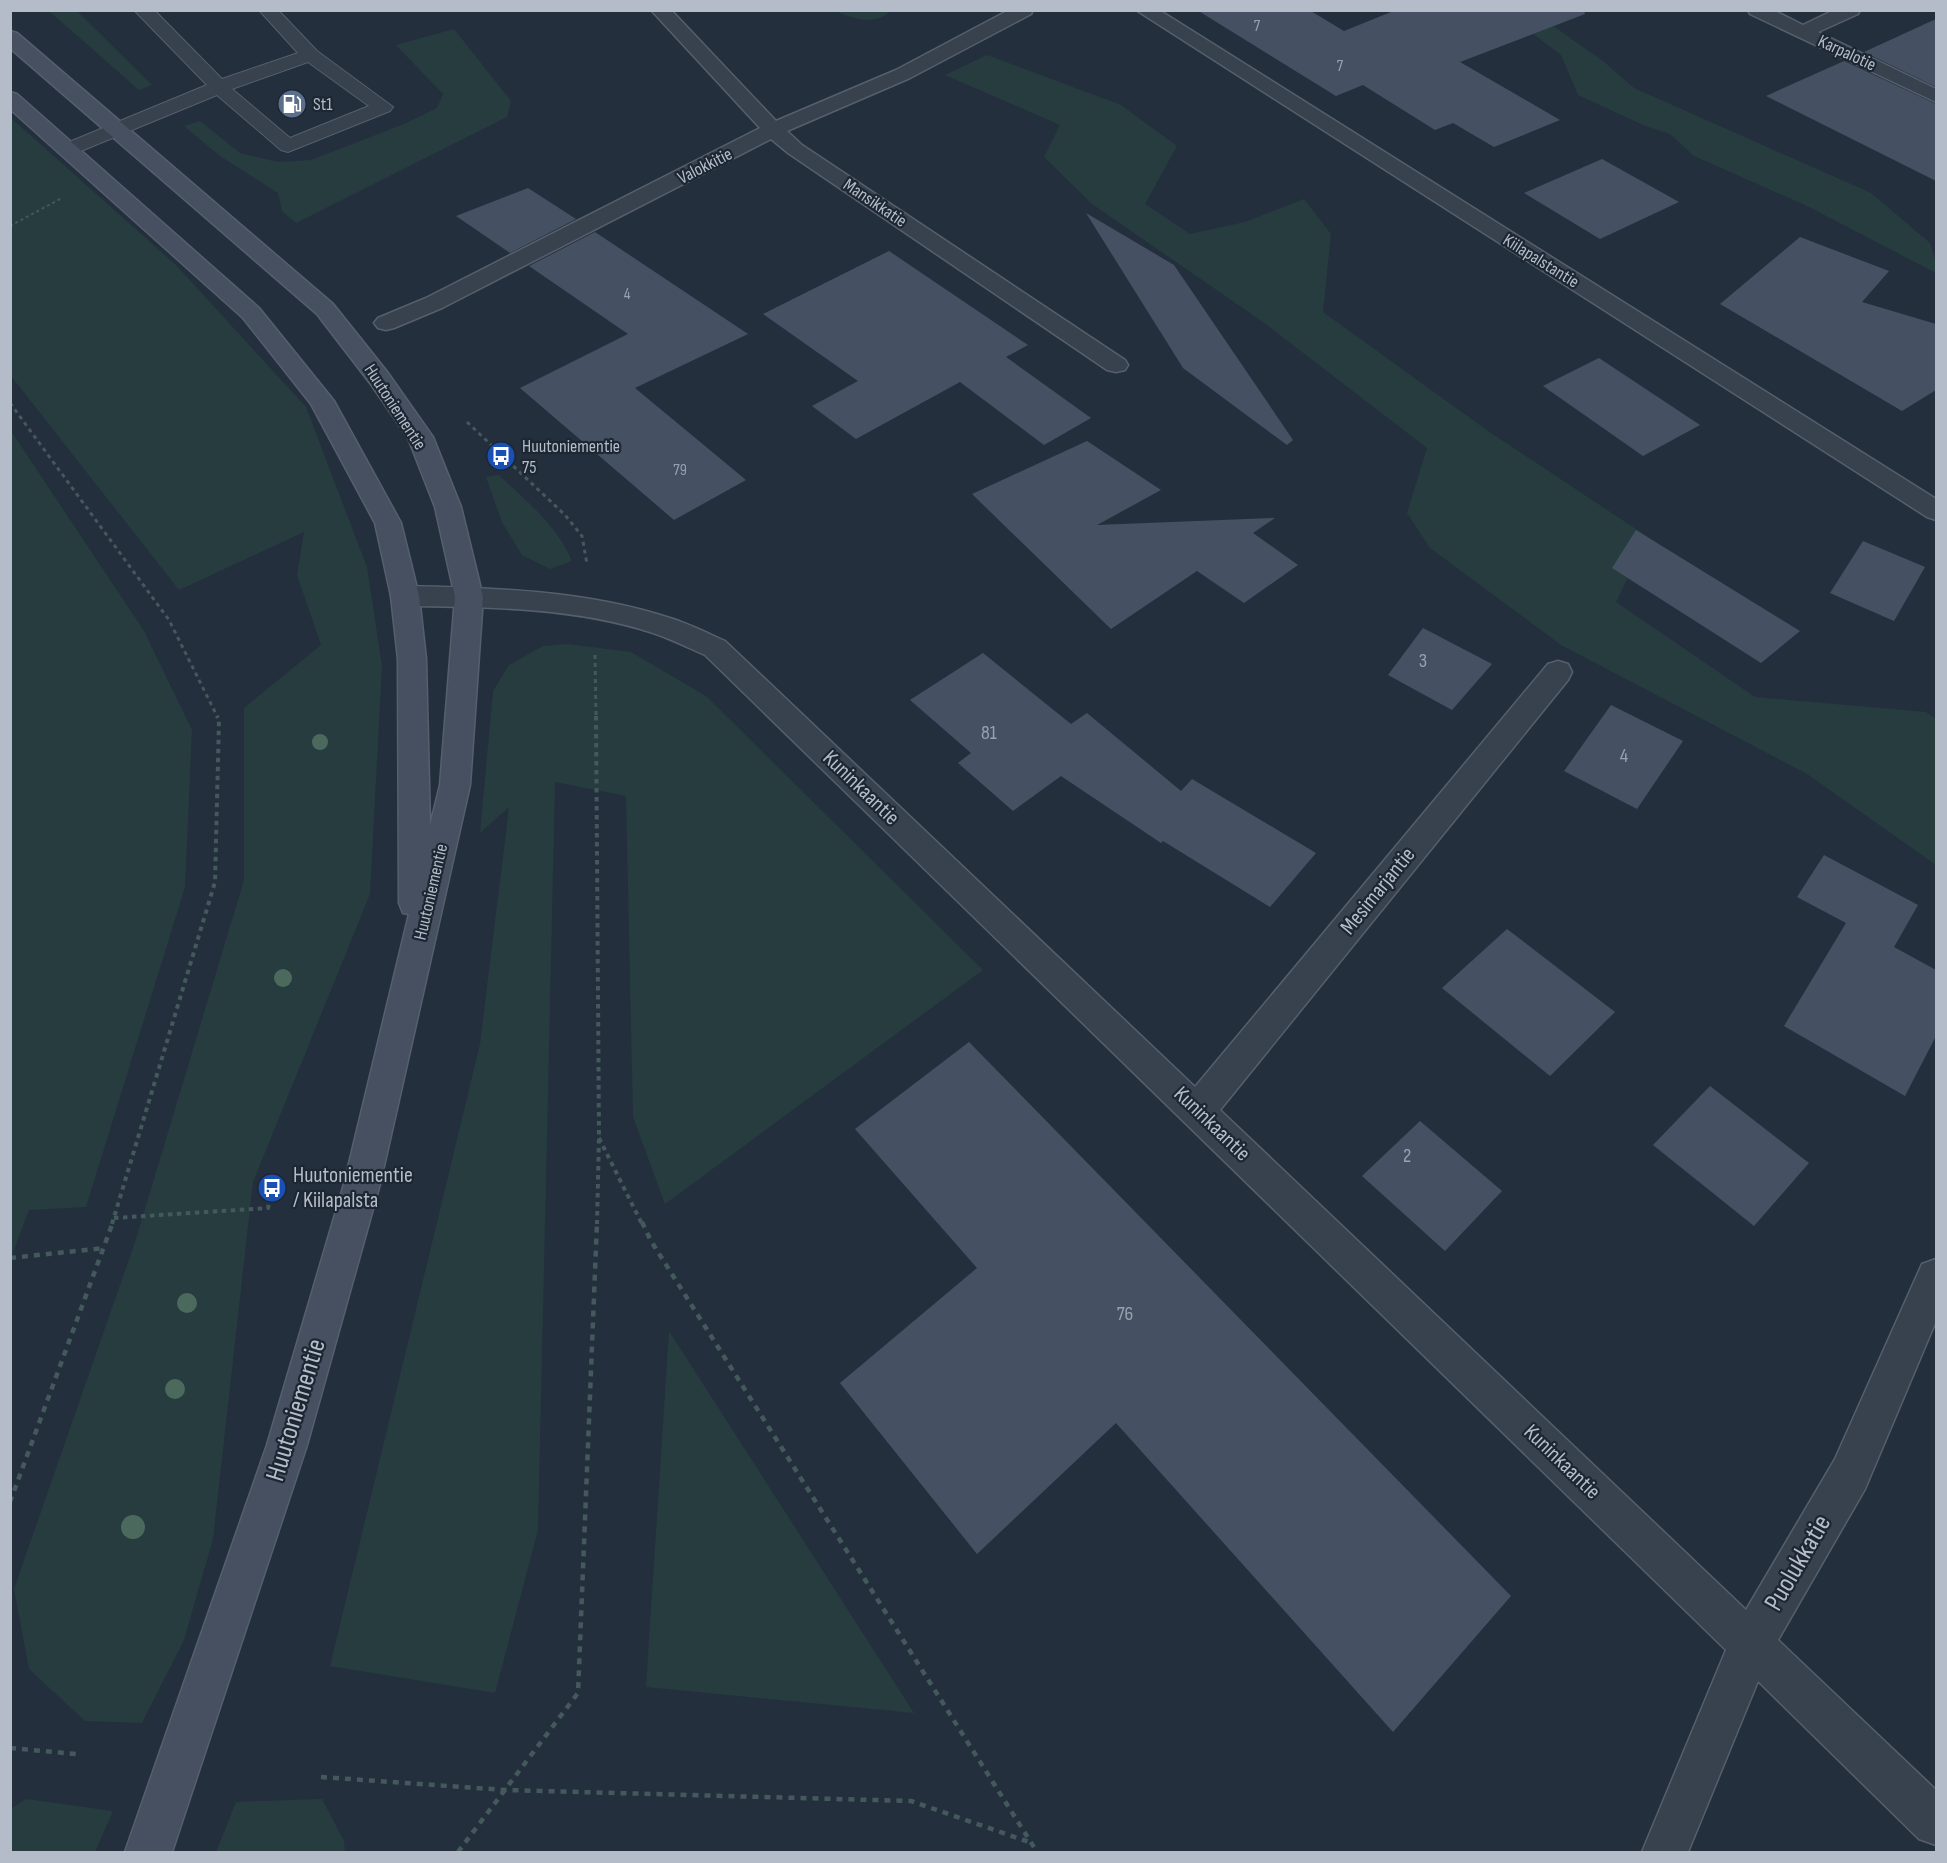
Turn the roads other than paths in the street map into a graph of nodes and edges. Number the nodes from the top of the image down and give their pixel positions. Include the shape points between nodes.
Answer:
1 (142, 10) edge
2 (268, 10) edge
3 (660, 10) edge
4 (1024, 10) edge
5 (1146, 10) edge
6 (1756, 10) edge
7 (1851, 10) edge
8 (1802, 32) junction
9 (10, 37) edge
10 (310, 55) junction
11 (219, 87) junction
12 (1936, 96) edge
13 (10, 98) edge
14 (115, 130) junction
15 (773, 130) junction
16 (69, 149) junction
17 (386, 323) dead end
18 (1116, 365) dead end
19 (1936, 511) edge
20 (405, 596) junction
21 (469, 597) junction
22 (1558, 672) dead end
23 (416, 959) junction
24 (1198, 1110) junction
25 (1936, 1276) edge
26 (1750, 1645) junction
27 (1936, 1822) edge
28 (149, 1852) edge
29 (1665, 1852) edge

1 - 11 lane
2 - 10 lane
3 - 15 street, Mansikkatie
4 - 15 street, Valokkitie via 903,74
5 - 19 street, Kiilapalstantie
6 - 8 street, Karpalotie
7 - 8 street
8 - 12 street, Karpalotie
9 - 14 main road, Huutoniementie
10 - 11 lane
10 - 11 lane via 383,107 288,146
11 - 14 lane
13 - 16 main road, Huutoniementie
14 - 16 lane
14 - 21 main road, Huutoniementie via 325,309 379,378 420,437 448,507
15 - 17 street, Valokkitie via 434,303
15 - 18 street, Mansikkatie via 795,149
16 - 20 main road, Huutoniementie via 251,313 322,401 388,523
20 - 21 street, Kuninkaantie
20 - 23 main road, Huutoniementie via 412,659
21 - 23 main road, Huutoniementie via 455,785
21 - 24 street, Kuninkaantie via 595,608 653,622 715,648
22 - 24 street, Mesimarjantie
23 - 28 main road, Huutoniementie via 362,1184 286,1445
24 - 26 street, Kuninkaantie
25 - 26 street, Puolukkatie via 1850,1474
26 - 27 street, Kuninkaantie
26 - 29 street, Puolukkatie

